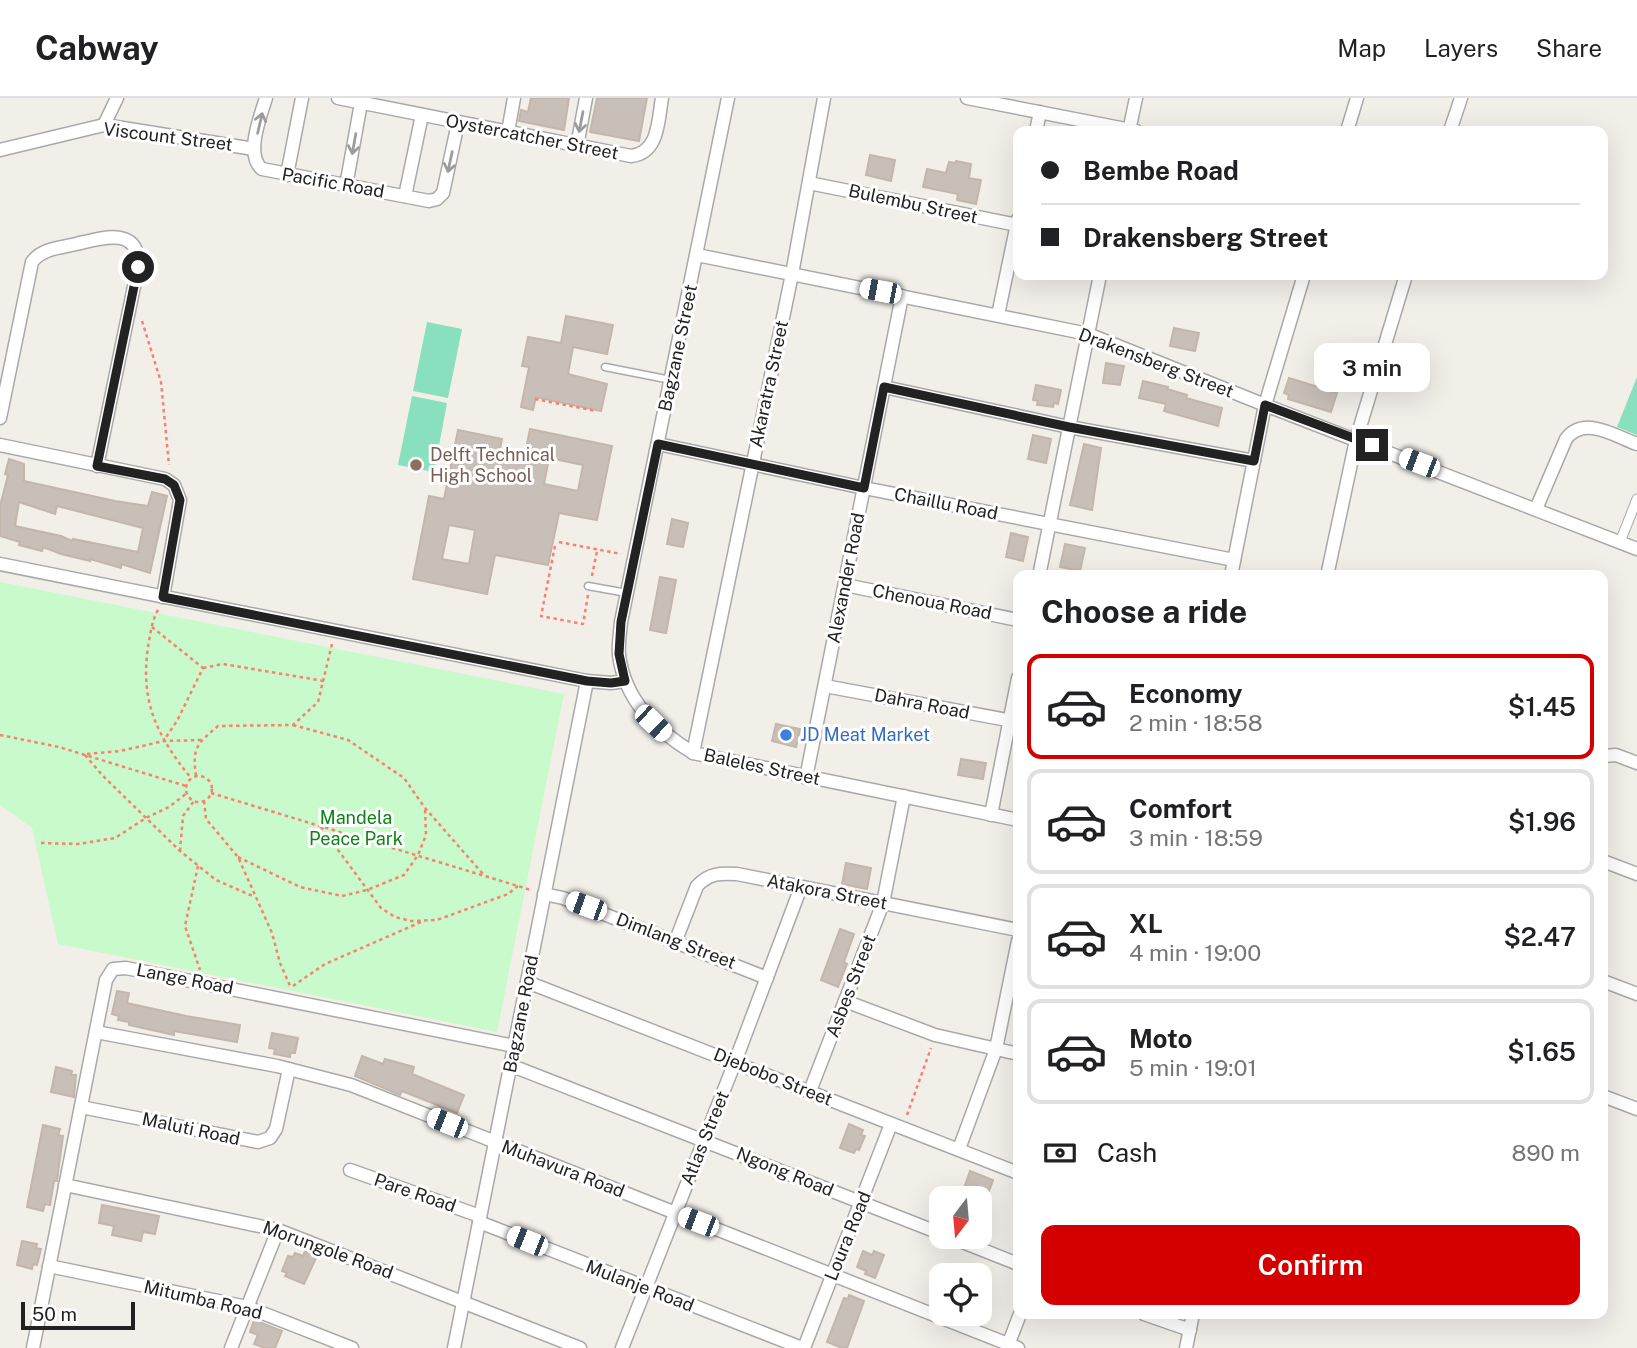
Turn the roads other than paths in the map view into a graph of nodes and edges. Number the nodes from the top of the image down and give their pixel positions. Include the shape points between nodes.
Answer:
1 (117, 98) edge
2 (266, 98) edge
3 (302, 98) edge
4 (338, 98) edge
5 (514, 98) edge
6 (586, 98) edge
7 (662, 98) edge
8 (728, 98) edge
9 (824, 98) edge
10 (967, 98) edge
11 (1136, 98) edge
12 (1357, 98) edge
13 (1461, 98) edge
14 (368, 102) edge
15 (1040, 112) junction
16 (422, 115) junction
17 (458, 122) junction
18 (104, 125) junction
19 (1037, 126) edge
20 (1107, 126) edge
21 (1132, 126) edge
22 (1349, 126) edge
23 (1452, 126) edge
24 (508, 132) junction
25 (577, 146) junction
26 (254, 149) junction
27 (0, 150) edge
28 (287, 175) junction
29 (809, 183) junction
30 (346, 186) junction
31 (405, 196) junction
32 (1013, 221) edge
33 (1013, 245) edge
34 (697, 255) junction
35 (792, 274) junction
36 (1099, 280) edge
37 (1302, 280) edge
38 (1404, 280) edge
39 (902, 296) junction
40 (998, 315) junction
41 (1088, 334) junction
42 (605, 367) dead end
43 (671, 380) junction
44 (884, 387) junction
45 (3, 389) edge
46 (1265, 405) junction
47 (0, 418) edge
48 (1069, 427) junction
49 (1356, 440) junction
50 (658, 444) junction
51 (1637, 444) edge
52 (0, 445) edge
53 (1254, 461) junction
54 (752, 464) junction
55 (97, 466) junction
56 (864, 488) junction
57 (1637, 499) edge
58 (1536, 509) junction
59 (1049, 524) junction
60 (1620, 542) junction
61 (1637, 548) edge
62 (1234, 560) junction
63 (0, 564) edge
64 (1040, 570) edge
65 (1232, 570) edge
66 (1328, 570) edge
67 (845, 584) junction
68 (589, 586) road end
69 (627, 593) junction
70 (163, 597) junction
71 (1013, 619) edge
72 (587, 681) junction
73 (625, 681) junction
74 (825, 686) junction
75 (1013, 721) edge
76 (1013, 725) edge
77 (693, 753) junction
78 (1608, 756) edge
79 (1637, 763) edge
80 (806, 778) junction
81 (904, 796) junction
82 (991, 815) junction
83 (1013, 819) edge
84 (1608, 863) edge
85 (1637, 874) edge
86 (801, 887) junction
87 (544, 894) junction
88 (883, 903) junction
89 (1013, 929) edge
90 (676, 940) junction
91 (1013, 966) edge
92 (767, 978) junction
93 (527, 982) junction
94 (1608, 983) edge
95 (1637, 994) edge
96 (845, 1001) junction
97 (96, 1032) junction
98 (514, 1046) junction
99 (996, 1049) junction
100 (1013, 1053) edge
101 (735, 1062) junction
102 (510, 1065) junction
103 (289, 1069) junction
104 (810, 1091) junction
105 (1608, 1098) edge
106 (81, 1107) junction
107 (1637, 1110) edge
108 (897, 1126) junction
109 (704, 1140) junction
110 (495, 1142) junction
111 (959, 1149) junction
112 (350, 1170) dead end
113 (1013, 1171) edge
114 (65, 1185) junction
115 (861, 1202) junction
116 (676, 1213) junction
117 (480, 1219) junction
118 (929, 1229) edge
119 (278, 1230) junction
120 (983, 1250) edge
121 (1013, 1262) edge
122 (49, 1266) junction
123 (832, 1275) junction
124 (646, 1289) junction
125 (463, 1301) junction
126 (247, 1307) junction
127 (1019, 1319) edge
128 (1158, 1319) edge
129 (1192, 1319) edge
130 (1190, 1330) junction
131 (37, 1347) edge
132 (1011, 1347) edge
133 (231, 1348) edge
134 (352, 1348) edge
135 (454, 1348) edge
136 (580, 1348) edge
137 (622, 1348) edge
138 (803, 1348) edge
139 (1186, 1348) edge

1 - 18 street
26 -> 2 street
3 - 28 street
4 - 14 street, Oystercatcher Street
5 - 24 street
6 -> 25 street
7 - 25 street, Oystercatcher Street via 654,141 643,153 631,156
8 - 34 street, Bagzane Street
9 - 29 street, Akaratra Street
10 - 15 street
11 - 21 street
12 - 22 street
13 - 23 street
14 - 16 street, Oystercatcher Street
14 -> 30 street
15 - 19 street
15 - 20 street
16 - 17 street, Oystercatcher Street
16 - 31 street
17 - 24 street, Oystercatcher Street
17 -> 31 street, Pacific Road via 443,193 429,201
18 - 26 street, Viscount Street
18 - 27 street, Viscount Street
24 - 25 street, Oystercatcher Street
26 - 28 street, Pacific Road via 255,161 262,169
28 - 30 street, Pacific Road
29 - 32 street, Bulembu Street
29 - 35 street, Akaratra Street
30 - 31 street, Pacific Road
33 - 40 street
34 - 35 street, Drakensberg Street
34 - 43 street, Bagzane Street
35 - 39 street, Drakensberg Street
35 - 54 street, Akaratra Street
36 - 41 street
37 - 46 street
38 - 49 street
39 - 40 street, Drakensberg Street
39 - 44 street, Alexander Road
40 - 41 street, Drakensberg Street
41 - 46 street, Drakensberg Street
41 - 48 street
42 - 43 lane
43 - 50 street, Bagzane Street
44 - 48 street
44 - 56 street, Alexander Road
45 - 47 street
45 - 55 street via 36,257 110,236 128,241 136,251 138,267
46 - 49 street, Drakensberg Street
46 - 53 street
48 - 53 street
48 - 59 street
49 - 58 street, Drakensberg Street
49 - 66 street
50 - 54 street, Chaillu Road
50 - 69 street, Bagzane Street
51 - 58 street via 1592,427 1576,429 1566,439
52 - 55 street
53 - 62 street
54 - 56 street, Chaillu Road
54 - 77 street, Akaratra Street
55 - 70 street via 165,479 177,489 180,500
56 - 59 street, Chaillu Road
56 - 67 street, Alexander Road
57 - 60 street
58 - 60 street, Drakensberg Street
59 - 62 street, Chaillu Road
59 - 64 street
60 - 61 street, Drakensberg Street
62 - 65 street
63 - 70 street
67 - 71 street, Chenoua Road
67 - 74 street, Alexander Road
68 - 69 lane
69 - 73 street, Bagzane Street via 619,654
70 - 72 street
72 - 73 street
72 - 87 street, Bagzane Road
73 - 77 street, Baleles Street via 638,709
74 - 75 street, Dahra Road
74 - 80 street, Alexander Road
76 - 82 street
77 - 80 street, Baleles Street
78 - 79 street
80 - 81 street, Baleles Street
81 - 82 street, Baleles Street
81 - 88 street, Asbes Street
82 - 83 street, Baleles Street
84 - 85 street
86 - 88 street, Atakora Street
86 - 90 street, Atakora Street via 716,873 697,886
86 - 92 street, Atlas Street
87 - 90 street, Dimlang Street
87 - 93 street, Bagzane Road
88 - 89 street, Atakora Street
88 - 96 street, Asbes Street
90 - 92 street, Dimlang Street
91 - 99 street
92 - 101 street, Atlas Street
93 - 98 street, Bagzane Road
93 - 101 street, Djebobo Street
94 - 95 street
96 - 99 street via 936,1035
96 - 104 street, Asbes Street
97 - 98 street, Lange Road via 106,980 113,969 126,968
97 - 103 street, Muhavura Road
97 - 106 street, Lange Road
98 - 102 street, Bagzane Road
99 - 100 street
99 - 111 street
101 - 104 street, Djebobo Street
101 - 109 street, Atlas Street
102 - 109 street, Ngong Road
102 - 110 street, Bagzane Road
103 - 106 street, Maluti Road via 276,1129 258,1143
103 - 110 street, Muhavura Road via 351,1085
104 - 108 street, Djebobo Street
105 - 107 street
106 - 114 street, Lange Road
108 - 111 street, Djebobo Street
108 - 115 street, Loura Road
109 - 115 street, Ngong Road
109 - 116 street, Atlas Street
110 - 116 street, Muhavura Road
110 - 117 street, Bagzane Road
111 - 113 street, Djebobo Street
112 - 117 street, Pare Road
114 - 119 street, Morungole Road
114 - 122 street, Lange Road
115 - 118 street, Ngong Road
115 - 123 street, Loura Road
116 - 123 street, Muhavura Road
116 - 124 street, Atlas Street
117 - 124 street, Mulanje Road
117 - 125 street, Bagzane Road
119 - 125 street, Morungole Road
119 - 126 street
120 - 121 street
122 - 126 street, Mitumba Road
122 - 131 street, Lange Road
123 - 132 street, Muhavura Road
123 - 138 street, Loura Road
124 - 137 street, Atlas Street
124 - 138 street, Mulanje Road
125 - 135 street, Bagzane Road
125 - 136 street, Morungole Road
126 - 133 street
126 - 134 street, Mitumba Road
127 - 132 street
128 - 130 street
129 - 130 street
130 - 139 street

